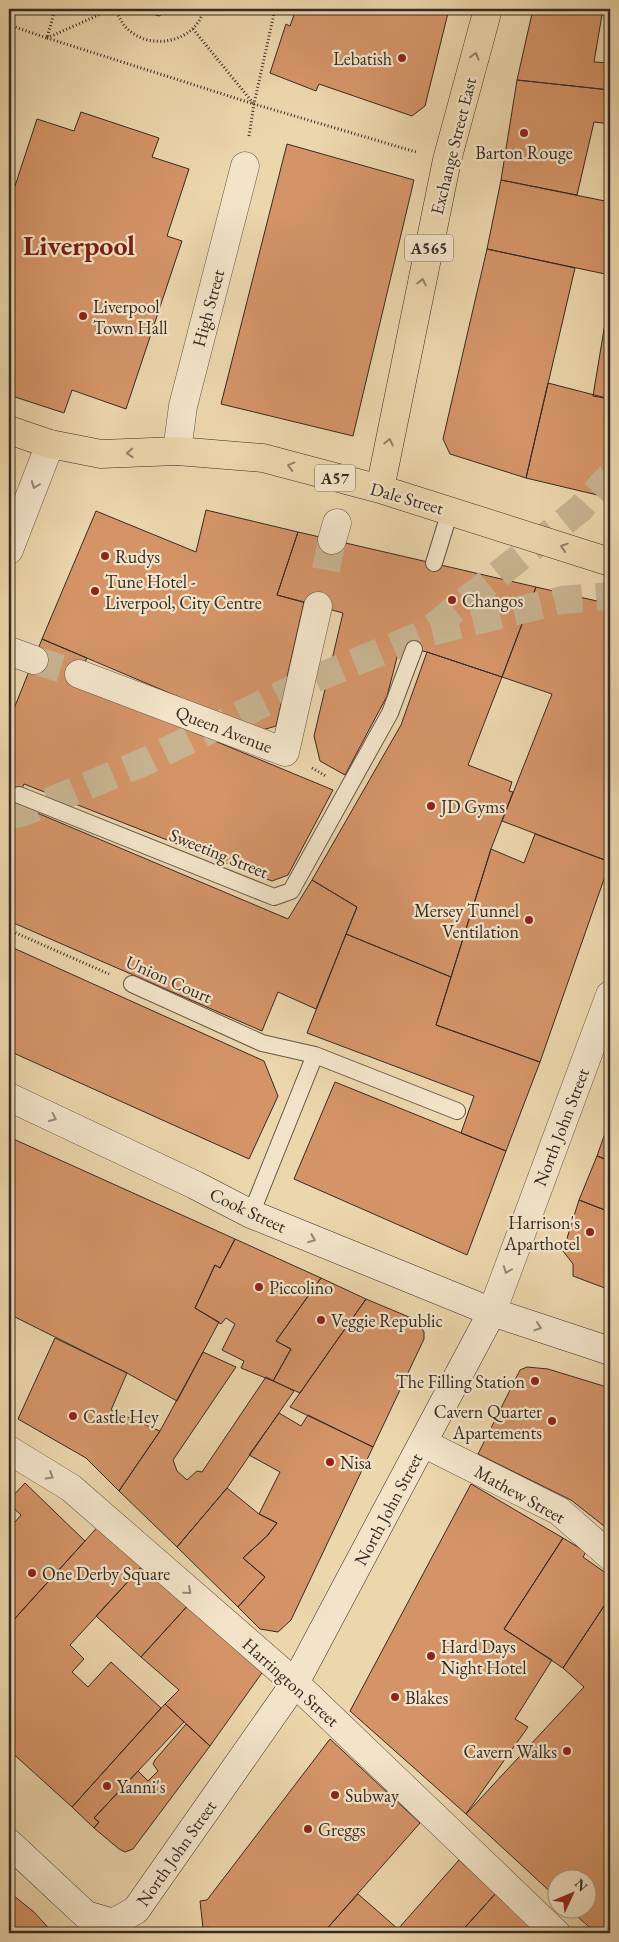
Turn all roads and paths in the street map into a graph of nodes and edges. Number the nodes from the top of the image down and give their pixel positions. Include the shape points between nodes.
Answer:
1 (55, 9) edge
2 (114, 9) edge
3 (204, 9) edge
4 (275, 9) edge
5 (488, 9) edge
6 (9, 25) edge
7 (193, 29) junction
8 (46, 38) junction
9 (254, 104) junction
10 (419, 152) dead end
11 (245, 166) joint
12 (9, 430) edge
13 (50, 444) junction
14 (178, 452) junction
15 (380, 490) junction
16 (450, 511) junction
17 (9, 550) edge
18 (610, 562) edge
19 (434, 563) dead end
20 (318, 606) dead end
21 (414, 649) dead end
22 (9, 651) edge
23 (34, 660) tunnel mouth
24 (79, 674) tunnel mouth
25 (285, 752) junction
26 (348, 789) junction
27 (19, 795) dead end
28 (9, 930) edge
29 (132, 984) joint
30 (610, 995) edge
31 (315, 1055) junction
32 (9, 1097) edge
33 (457, 1111) dead end
34 (251, 1214) junction
35 (492, 1312) junction
36 (610, 1351) edge
37 (423, 1443) junction
38 (11, 1456) edge
39 (610, 1556) edge
40 (295, 1683) junction
41 (9, 1843) edge
42 (119, 1928) edge
43 (554, 1933) edge

1 - 8 path
2 - 7 path via 133,34 148,41 164,42
2 - 8 path
3 - 7 path
4 - 9 path
15 -> 5 main road, Exchange Street East / A565 via 447,160
6 - 8 path
7 - 9 path
8 - 9 path
9 - 10 path
9 - 11 path
11 - 14 street, High Street via 182,406
12 - 13 main road, A57
14 -> 13 main road, Dale Street / A57 via 101,454
13 -> 17 street
15 -> 14 main road, Dale Street / A57 via 262,458
15 - 16 main road, Dale Street / A57
18 -> 16 main road, Dale Street / A57
16 - 19 lane
20 - 25 street, Queen Avenue
21 - 26 lane, Sweeting Street via 390,713
22 - 23 street
24 - 25 street, Queen Avenue
25 - 26 path
26 - 27 lane, Sweeting Street via 291,891 274,897
28 - 29 path, Union Court
29 - 31 lane, Union Court via 262,1043
30 -> 35 street, North John Street
31 - 33 lane, Union Court
31 - 34 lane
32 -> 34 street, Cook Street
34 -> 35 street, Cook Street
35 -> 36 street, Cook Street
35 - 37 street, North John Street
37 - 39 street, Mathew Street via 558,1511
37 - 40 street, North John Street
38 -> 40 street, Harrington Street via 71,1488
40 - 42 street, North John Street via 136,1910
40 - 43 street, Harrington Street via 434,1826
41 - 42 street via 86,1915

